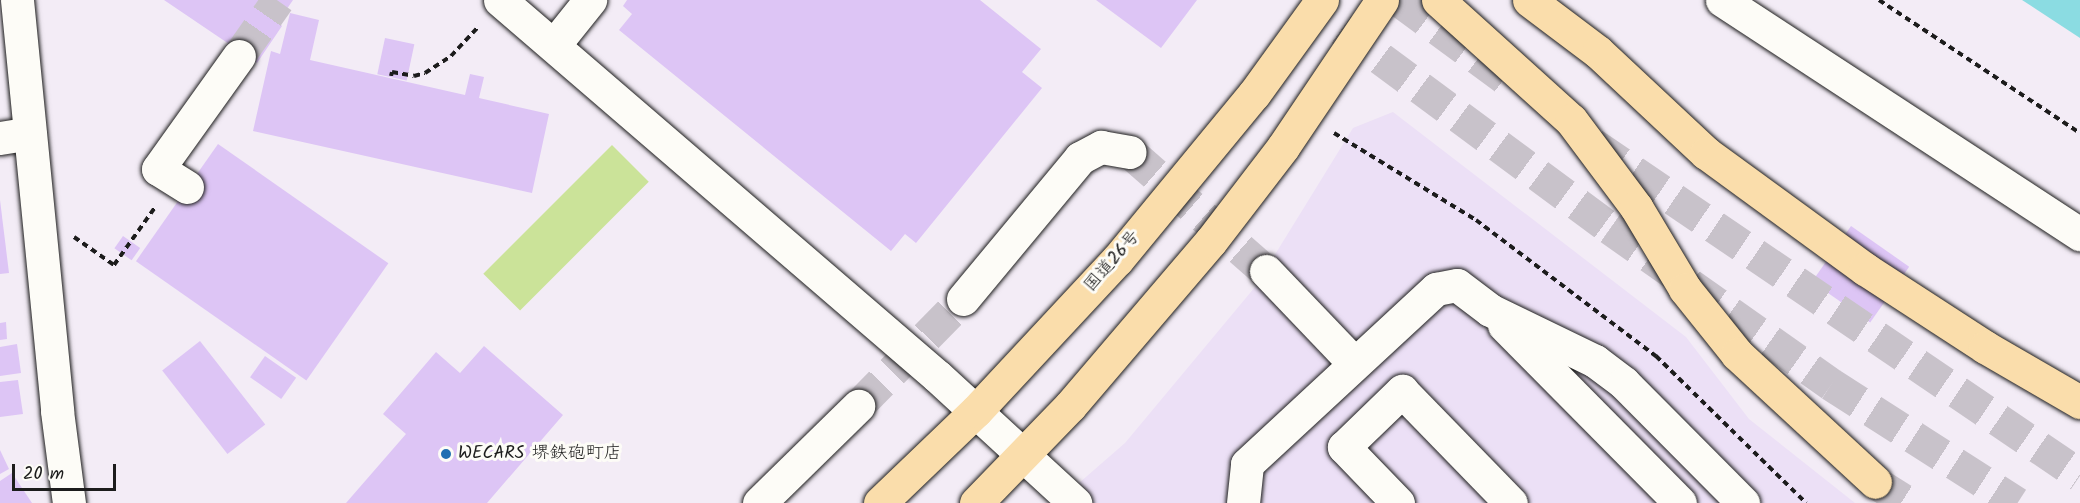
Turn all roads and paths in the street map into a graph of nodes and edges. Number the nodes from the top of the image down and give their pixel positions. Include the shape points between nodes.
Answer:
1 (17, 0) edge
2 (500, 0) edge
3 (590, 0) edge
4 (1322, 0) edge
5 (1382, 0) edge
6 (1438, 0) edge
7 (1529, 0) edge
8 (1722, 0) edge
9 (1879, 0) edge
10 (480, 26) dead end
11 (554, 45) junction
12 (239, 56) tunnel mouth
13 (391, 76) dead end
14 (1331, 130) dead end
15 (2080, 133) edge
16 (15, 136) edge
17 (1130, 152) tunnel mouth
18 (187, 187) dead end
19 (2080, 234) edge
20 (65, 236) dead end
21 (127, 248) dead end
22 (1266, 271) tunnel mouth
23 (963, 299) tunnel mouth
24 (1491, 310) junction
25 (1354, 363) junction
26 (2080, 402) edge
27 (858, 406) tunnel mouth
28 (976, 411) junction
29 (1024, 456) junction
30 (1875, 482) tunnel mouth
31 (69, 503) edge
32 (759, 503) edge
33 (880, 503) edge
34 (976, 503) edge
35 (1075, 503) edge
36 (1243, 503) edge
37 (1398, 503) edge
38 (1511, 503) edge
39 (1680, 503) edge
40 (1743, 503) edge
41 (1806, 503) edge

1 - 16 street
2 - 11 street
3 - 11 street
4 - 28 highway, 国道26号 via 1254,94 1117,260
5 - 29 highway via 1283,147 1211,241
6 - 30 highway via 1571,120 1636,207 1685,289 1737,354
7 - 26 highway via 1598,52 1706,153 1818,235 1985,347
8 - 19 street
9 - 15 path
10 - 13 path via 450,56 425,73 414,76 392,72
11 - 28 street
12 - 18 street via 158,169
14 - 41 path via 1476,220 1656,356
16 - 31 street
17 - 23 street via 1101,147 1080,158
20 - 21 path via 71,235 114,265
22 - 25 street
24 - 25 street via 1457,285 1436,289
24 - 39 street
24 - 40 street via 1595,361 1624,383
25 - 36 street via 1247,464
27 - 32 street
28 - 29 street
28 - 33 highway, 国道26号
29 - 34 highway
29 - 35 street
37 - 38 street via 1344,447 1402,391

